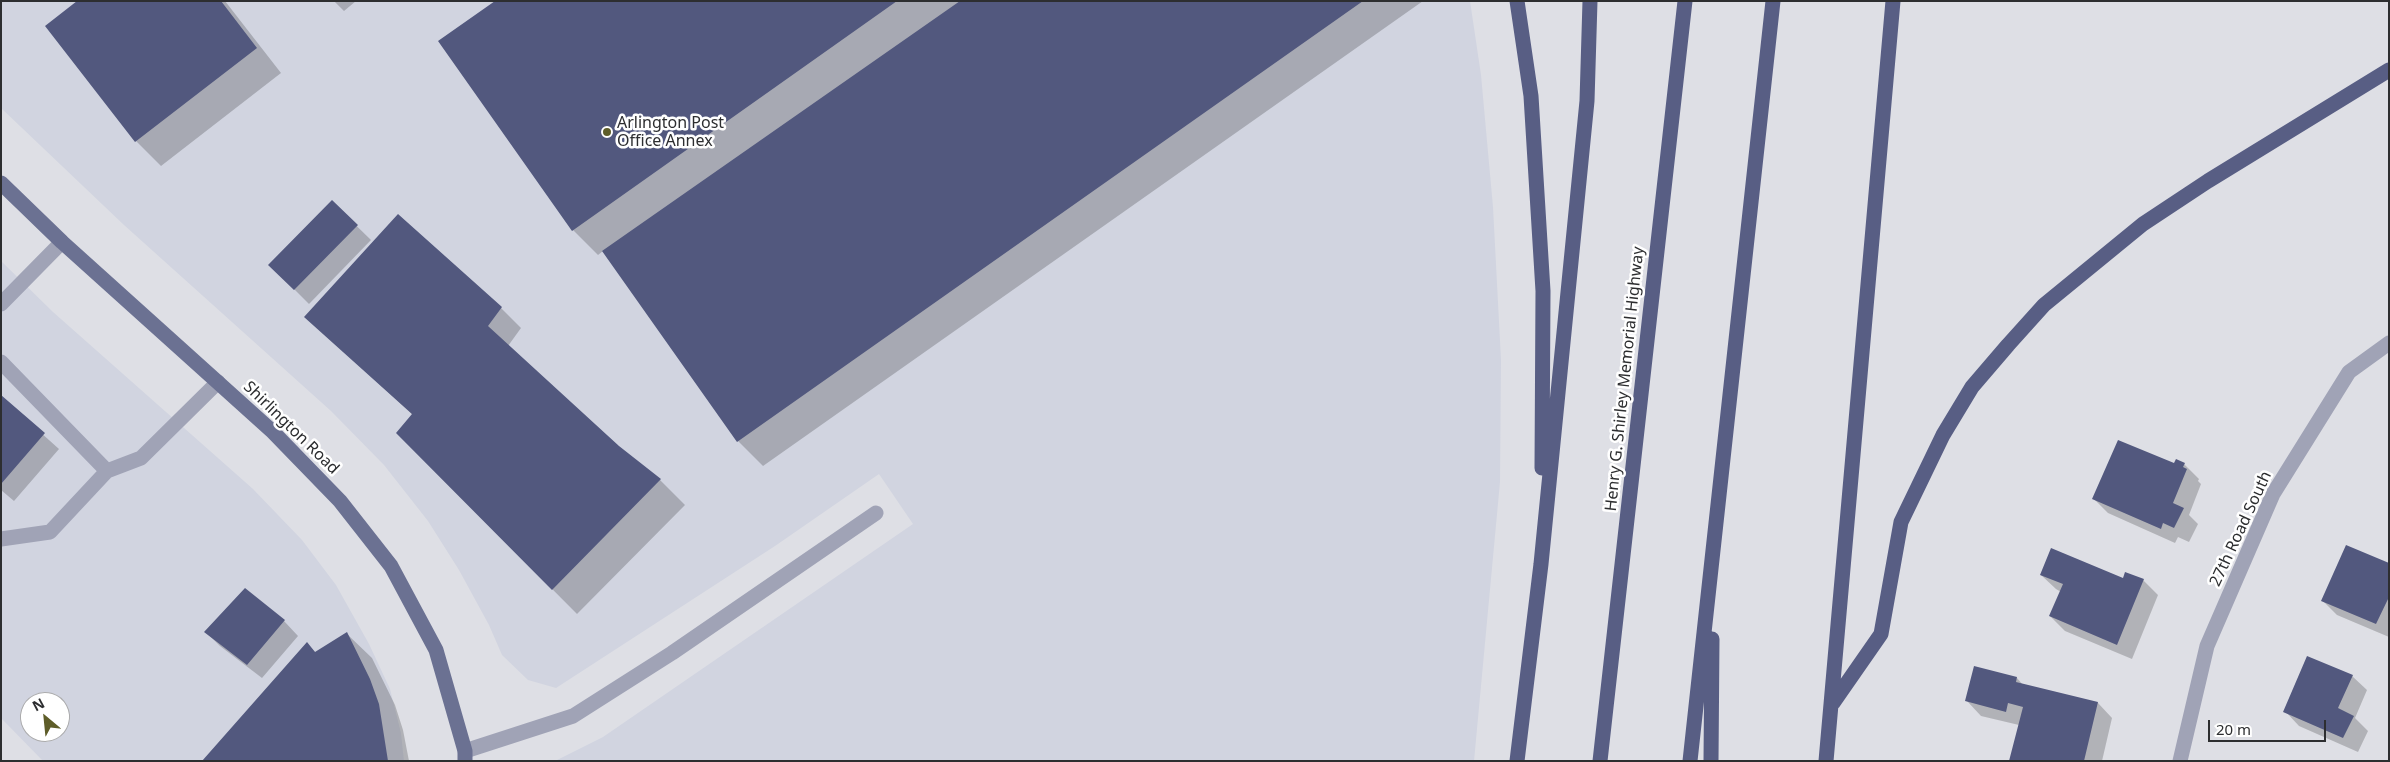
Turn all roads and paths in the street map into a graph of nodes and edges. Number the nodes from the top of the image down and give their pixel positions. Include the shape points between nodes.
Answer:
1 (1517, 1) edge
2 (1590, 1) edge
3 (1685, 1) edge
4 (1773, 1) edge
5 (1893, 1) edge
6 (2389, 70) edge
7 (1, 183) edge
8 (62, 242) junction
9 (1, 304) edge
10 (2389, 343) edge
11 (1, 362) edge
12 (218, 382) junction
13 (108, 471) junction
14 (876, 513) dead end
15 (1, 539) edge
16 (1713, 558) junction
17 (1541, 564) junction
18 (1833, 703) junction
19 (465, 756) edge
20 (1517, 761) edge
21 (1600, 761) edge
22 (1690, 761) edge
23 (1711, 761) edge
24 (1826, 761) edge
25 (2180, 761) edge

1 - 17 highway via 1531,96 1543,290
2 - 17 highway via 1587,102
3 - 21 highway, Henry G. Shirley Memorial Highway
4 - 16 highway
5 - 18 highway
6 - 18 highway via 2143,224 2044,305 2014,338 1972,387 1943,435 1901,522 1881,634
7 - 8 main road, Shirlington Road
8 - 9 street
8 - 12 main road, Shirlington Road
10 - 25 street, 27th Road South via 2349,372 2272,494 2207,646
11 - 13 street
12 - 13 street via 141,458
12 - 19 main road, Shirlington Road via 273,432 340,501 391,566 436,650
13 - 15 street via 50,532
14 - 19 street via 573,716
16 - 22 highway
16 - 23 highway
17 - 20 highway
18 - 24 highway

